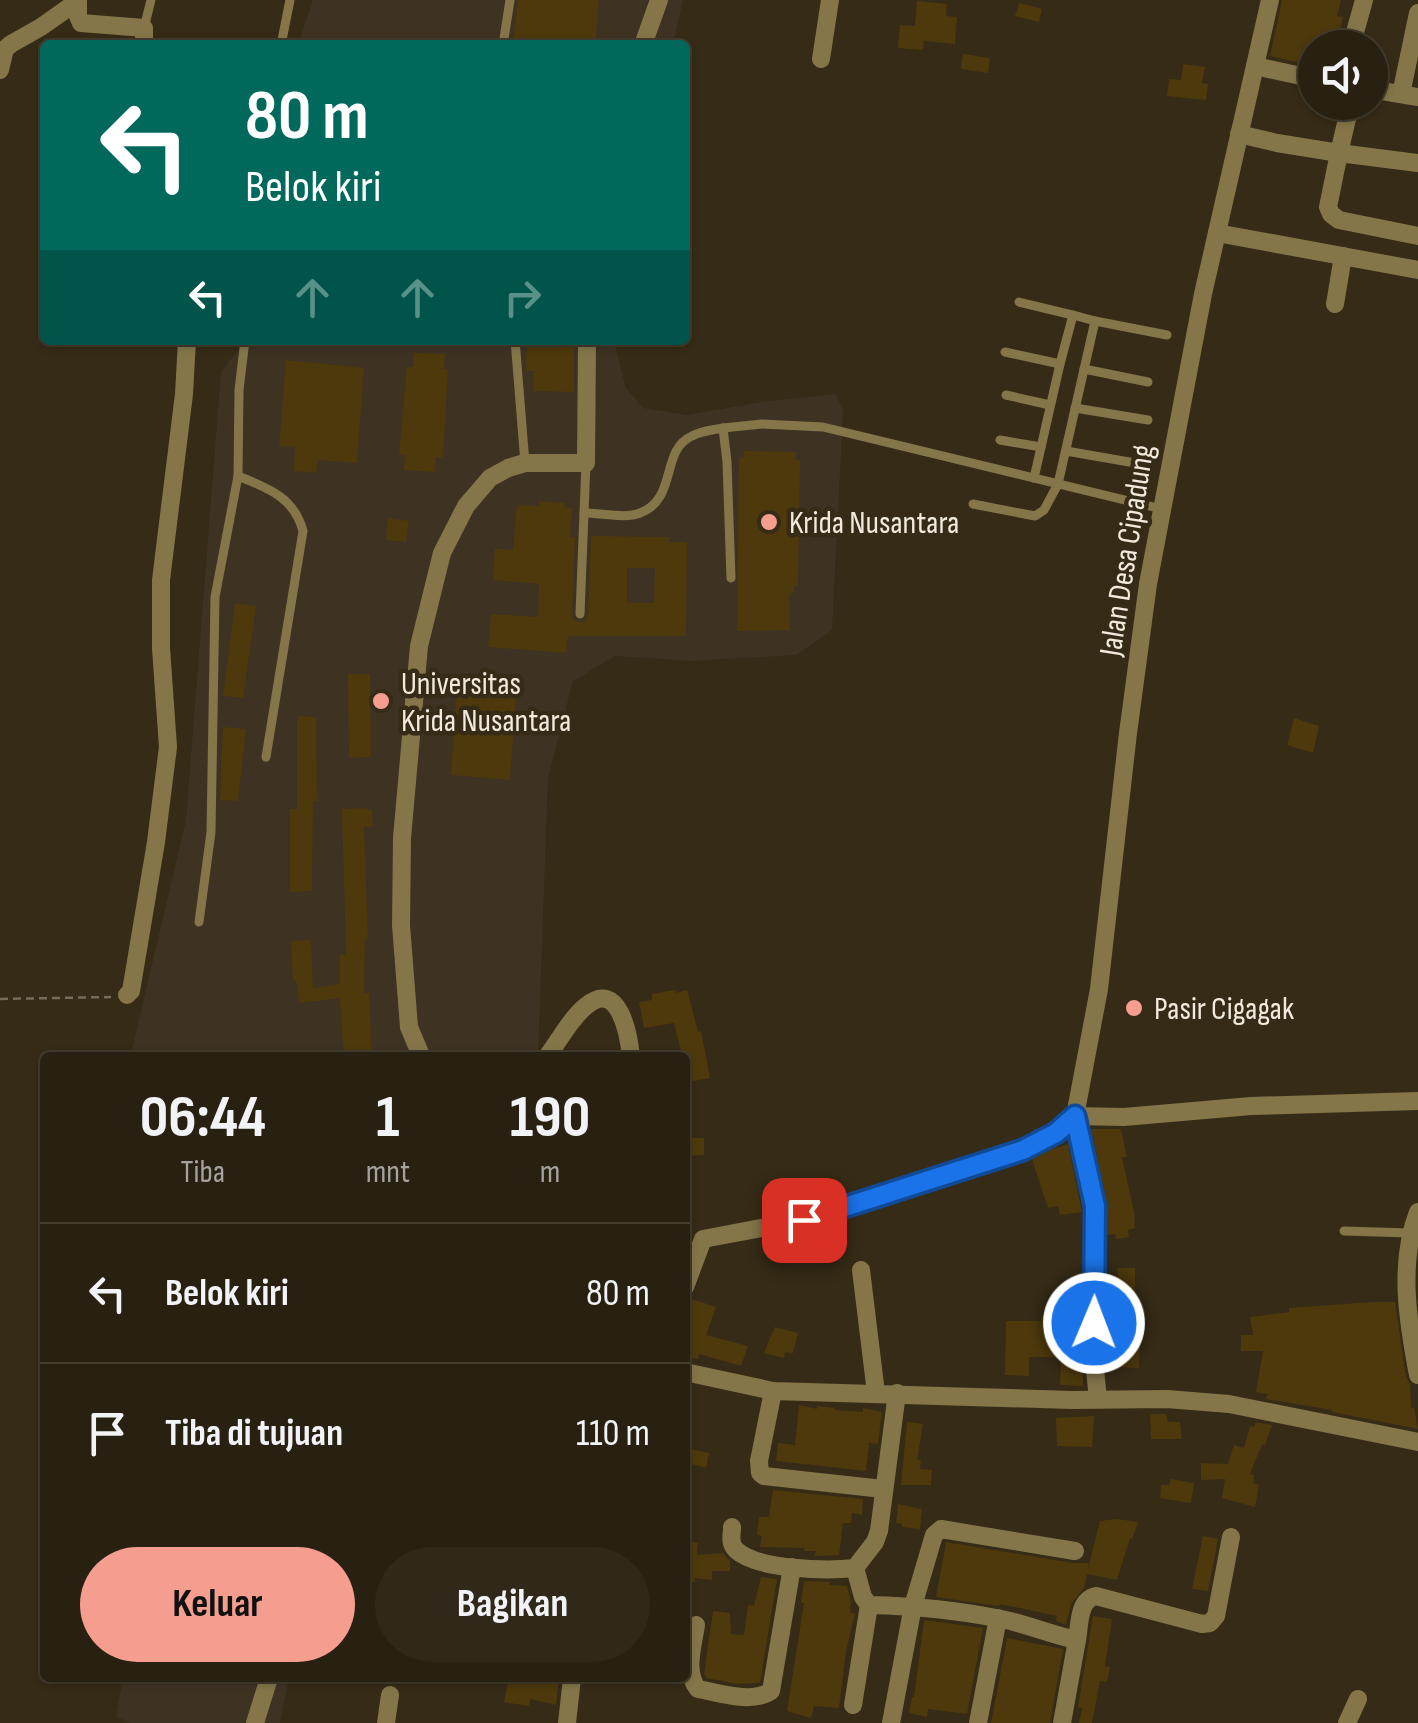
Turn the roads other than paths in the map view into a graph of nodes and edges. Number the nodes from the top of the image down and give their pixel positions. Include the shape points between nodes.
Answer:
1 (78, 0) edge
2 (151, 0) edge
3 (290, 0) edge
4 (510, 0) edge
5 (647, 0) edge
6 (659, 0) edge
7 (830, 0) edge
8 (1270, 0) edge
9 (1364, 0) edge
10 (1418, 13) edge
11 (1356, 30) edge
12 (144, 36) edge
13 (283, 40) edge
14 (504, 40) edge
15 (641, 40) edge
16 (644, 40) edge
17 (821, 59) dead end
18 (1254, 66) junction
19 (0, 70) edge
20 (1298, 75) edge
21 (1409, 96) edge
22 (1347, 120) edge
23 (1239, 134) junction
24 (1339, 153) junction
25 (1418, 163) edge
26 (1217, 233) junction
27 (1418, 236) edge
28 (1342, 256) junction
29 (1418, 270) edge
30 (1019, 302) dead end
31 (1335, 304) dead end
32 (1073, 315) junction
33 (1095, 321) junction
34 (1167, 335) dead end
35 (186, 345) edge
36 (244, 345) edge
37 (515, 345) edge
38 (587, 345) edge
39 (1005, 352) dead end
40 (1060, 364) junction
41 (1084, 368) junction
42 (1148, 382) dead end
43 (1006, 395) dead end
44 (1050, 405) junction
45 (1075, 408) junction
46 (1148, 420) dead end
47 (723, 428) junction
48 (1000, 440) dead end
49 (1041, 446) junction
50 (1066, 451) junction
51 (586, 462) junction
52 (525, 463) junction
53 (1135, 463) dead end
54 (238, 476) junction
55 (1034, 478) junction
56 (1058, 484) junction
57 (973, 504) dead end
58 (1162, 509) junction
59 (584, 513) junction
60 (731, 578) dead end
61 (580, 614) dead end
62 (266, 757) dead end
63 (199, 922) dead end
64 (128, 995) road end
65 (419, 1052) edge
66 (550, 1052) edge
67 (631, 1052) edge
68 (1418, 1101) edge
69 (1075, 1116) junction
70 (1418, 1212) edge
71 (1344, 1231) dead end
72 (1410, 1233) junction
73 (694, 1235) edge
74 (861, 1270) dead end
75 (690, 1373) edge
76 (1418, 1375) edge
77 (773, 1390) junction
78 (876, 1393) junction
79 (896, 1394) junction
80 (1098, 1399) junction
81 (1418, 1442) edge
82 (883, 1488) junction
83 (732, 1527) dead end
84 (1232, 1537) dead end
85 (1074, 1551) dead end
86 (792, 1567) junction
87 (855, 1568) junction
88 (869, 1605) junction
89 (913, 1606) junction
90 (998, 1618) junction
91 (696, 1625) dead end
92 (1077, 1640) junction
93 (690, 1667) edge
94 (690, 1677) edge
95 (268, 1682) edge
96 (572, 1682) edge
97 (390, 1695) dead end
98 (1358, 1699) dead end
99 (853, 1705) dead end
100 (254, 1723) edge
101 (386, 1723) edge
102 (567, 1723) edge
103 (890, 1723) edge
104 (978, 1723) edge
105 (1062, 1723) edge
106 (1347, 1723) edge

1 - 12 street via 81,22
1 - 19 street via 11,44
2 - 12 lane
3 - 13 lane
4 - 14 lane
5 - 15 street
6 - 16 street
7 - 17 street
8 - 18 street, Jalan Desa Cipadung
9 - 11 street
10 - 21 street
18 - 20 street
18 - 23 street, Jalan Desa Cipadung
22 - 24 street
23 - 24 street
23 - 26 street, Jalan Desa Cipadung
24 - 25 street
24 - 27 street via 1330,214
26 - 28 street
26 - 58 street, Jalan Desa Cipadung
28 - 29 street
28 - 31 street
30 - 32 lane
32 - 33 lane
32 - 40 lane
33 - 34 lane
33 - 41 lane
35 - 64 street via 161,580 168,747
36 - 54 lane
37 - 52 lane
38 - 51 street
39 - 40 lane
40 - 44 lane
41 - 42 lane
41 - 45 lane
43 - 44 lane
44 - 49 lane
45 - 46 lane
45 - 50 lane
47 - 55 lane via 823,427
47 - 59 lane via 680,445 661,499 649,509 629,516
47 - 60 lane
48 - 49 lane
49 - 55 lane
50 - 53 lane
50 - 56 lane
51 - 52 street
51 - 59 lane
52 - 65 street via 490,478 466,506 442,553 419,646 401,925 409,1027
54 - 62 lane via 275,490 303,531
54 - 63 lane via 215,598 211,832
55 - 56 lane
56 - 57 lane via 1035,516
56 - 58 lane
58 - 69 street, Jalan Desa Cipadung
59 - 61 lane
66 - 67 street via 582,1008 604,998 623,1018
68 - 69 street
69 - 73 street via 1023,1150 913,1187 804,1220
69 - 80 street via 1095,1206
70 - 72 street
71 - 72 lane
72 - 76 street via 1409,1318
74 - 78 street
75 - 77 street
77 - 78 street
77 - 82 street via 760,1474
78 - 79 street
79 - 80 street
79 - 82 street
80 - 81 street via 1229,1404
82 - 87 street via 876,1542
83 - 86 street via 732,1544 744,1555
84 - 92 street via 1210,1623 1096,1596 1084,1603
85 - 89 street via 942,1529 934,1535
86 - 87 street
86 - 94 street via 771,1691 757,1698 698,1689
87 - 88 street
88 - 89 street
88 - 99 street
89 - 90 street
89 - 103 street
90 - 92 street
90 - 104 street
91 - 93 street
92 - 105 street
95 - 100 street
96 - 102 street
97 - 101 street
98 - 106 street

